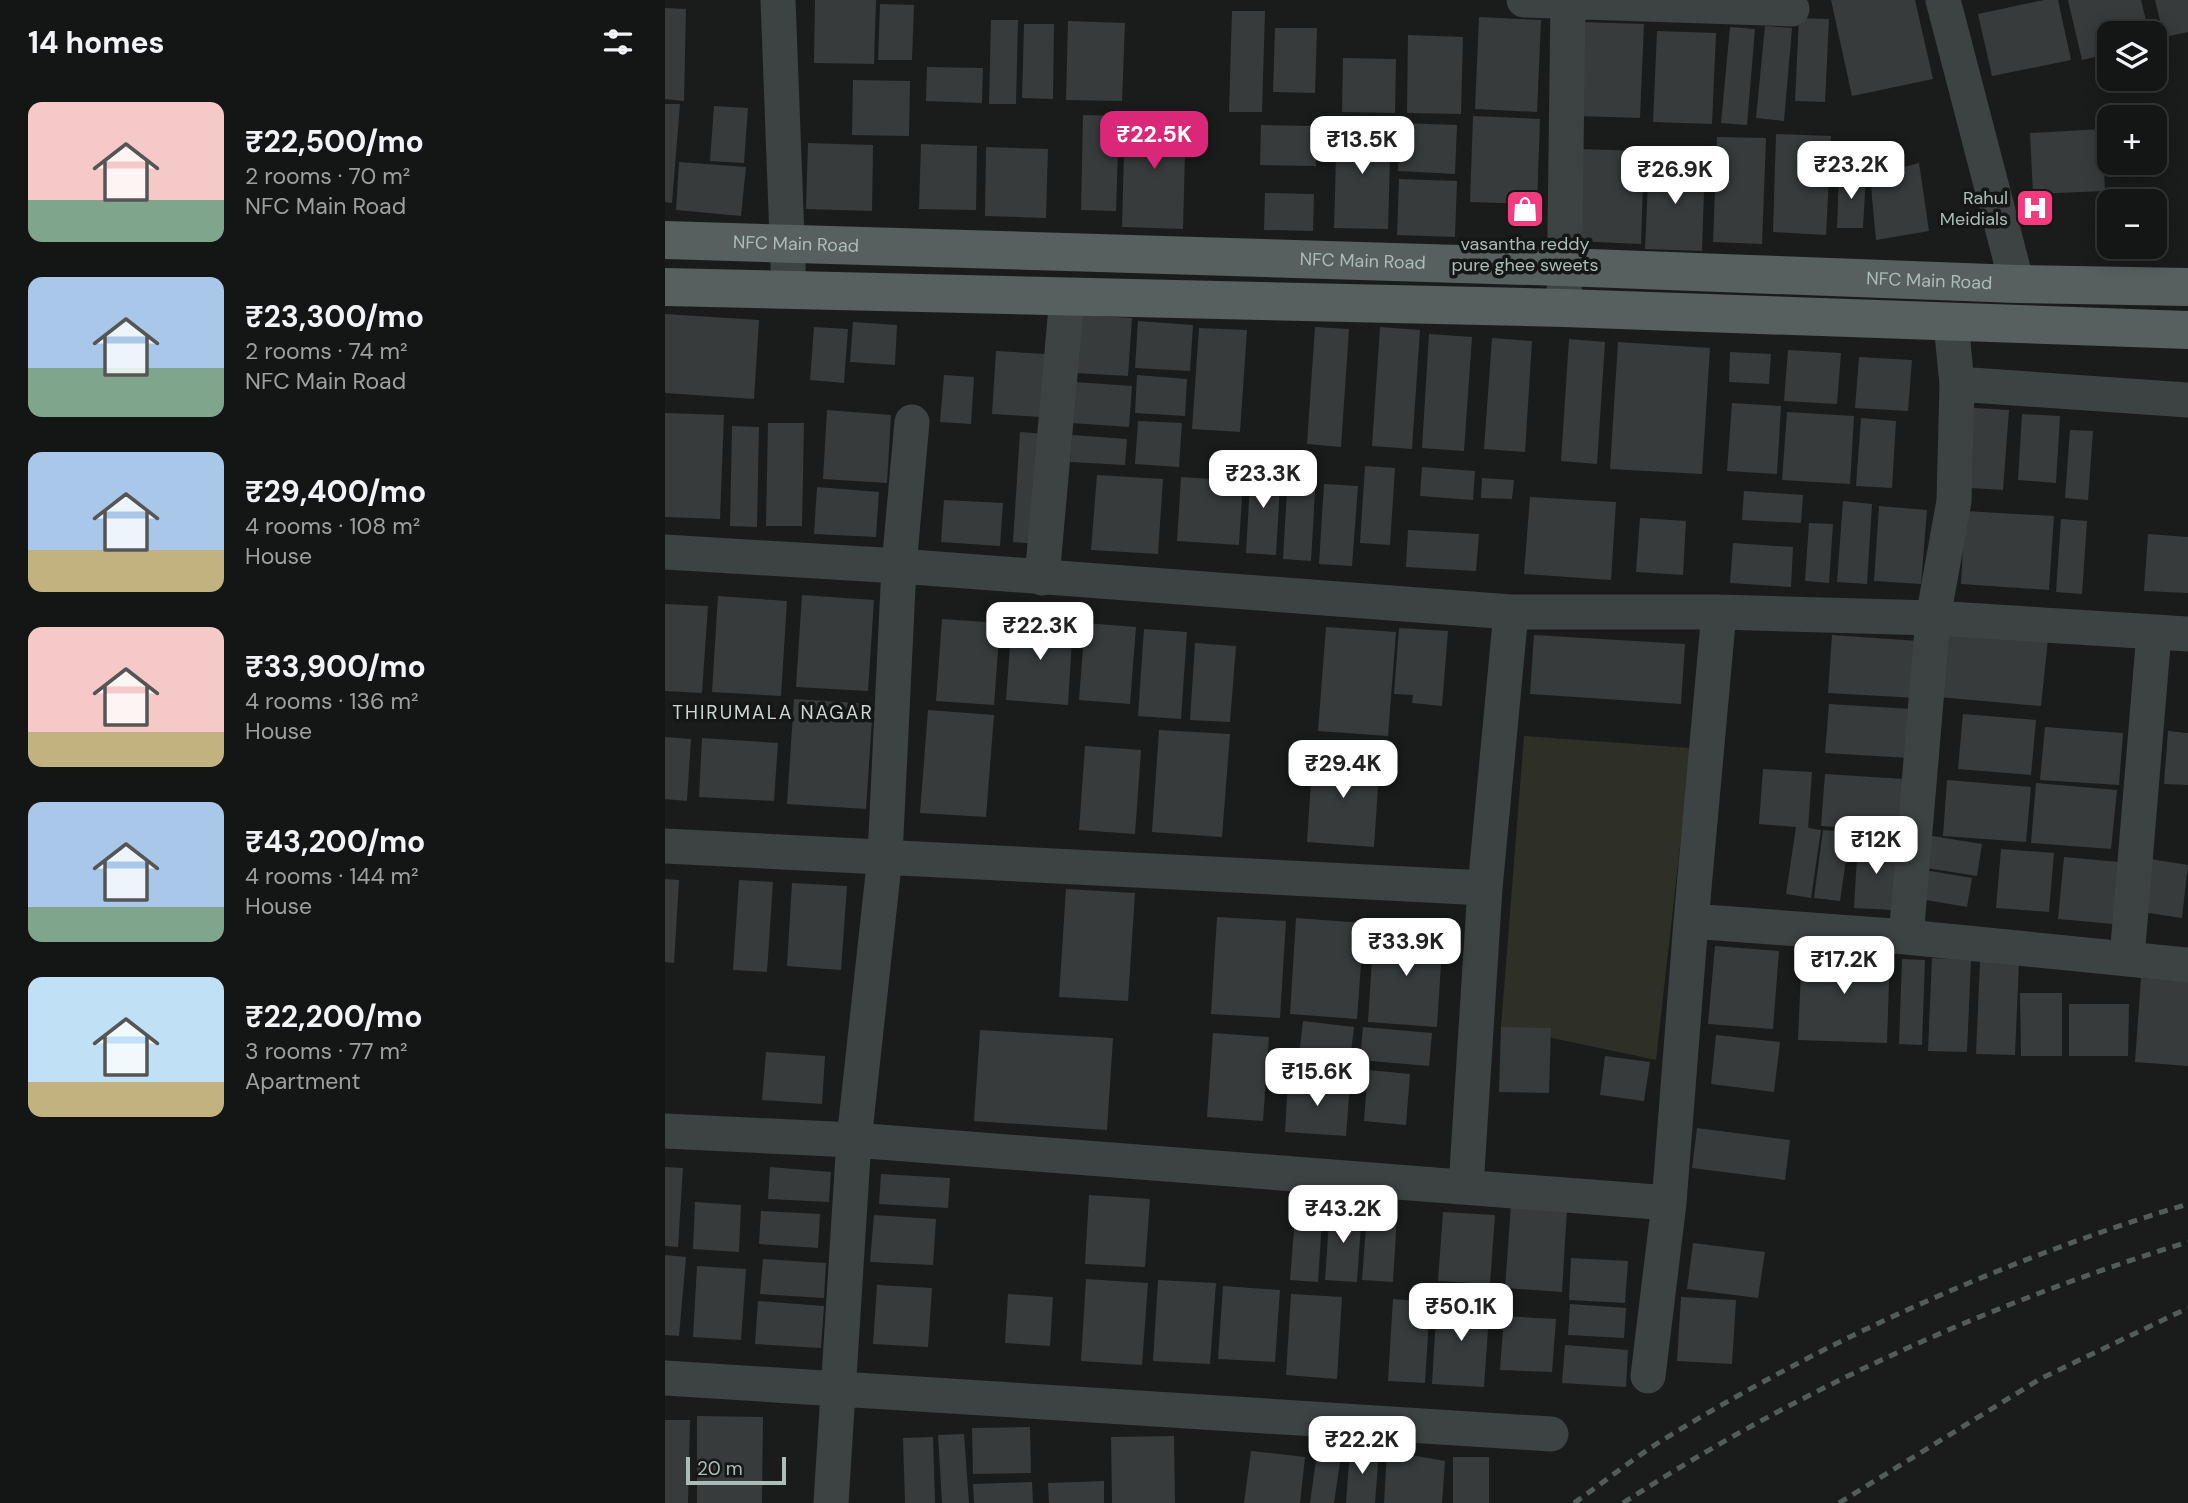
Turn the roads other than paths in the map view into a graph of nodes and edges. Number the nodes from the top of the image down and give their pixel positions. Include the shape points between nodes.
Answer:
1 (778, 0) edge
2 (1524, 0) edge
3 (1943, 0) edge
4 (1568, 1) edge
5 (1792, 9) dead end
6 (665, 240) edge
7 (786, 245) junction
8 (1563, 267) junction
9 (2017, 284) junction
10 (665, 287) edge
11 (2188, 287) edge
12 (789, 290) junction
13 (1066, 296) junction
14 (1564, 308) junction
15 (1951, 323) junction
16 (2188, 330) edge
17 (1957, 384) junction
18 (2188, 400) edge
19 (912, 422) dead end
20 (665, 552) edge
21 (899, 566) junction
22 (1042, 578) junction
23 (1511, 612) junction
24 (1719, 612) junction
25 (1933, 618) junction
26 (2171, 634) edge
27 (665, 846) edge
28 (885, 856) junction
29 (1485, 888) junction
30 (1691, 921) junction
31 (1906, 937) junction
32 (2127, 958) junction
33 (2188, 965) edge
34 (665, 1130) edge
35 (854, 1140) junction
36 (1466, 1187) junction
37 (1669, 1203) junction
38 (1648, 1376) dead end
39 (665, 1378) edge
40 (837, 1388) junction
41 (1552, 1434) dead end
42 (831, 1503) edge

1 - 7 street
2 - 4 street
3 - 9 street
4 - 5 street
4 - 8 street
6 - 7 main road, NFC Main Road
7 - 8 main road, NFC Main Road
7 - 12 street
8 - 9 main road, NFC Main Road
8 - 14 street
9 - 11 main road, NFC Main Road
10 - 12 main road
12 - 13 main road
13 - 14 main road
13 - 22 street
14 - 15 main road
15 - 16 main road
15 - 17 street
17 - 18 street
17 - 25 street via 1954,501
19 - 21 street
20 - 21 street
21 - 22 street
21 - 28 street
22 - 23 street
23 - 24 street
23 - 29 street
24 - 25 street
24 - 30 street
25 - 26 street
25 - 31 street
26 - 32 street
27 - 28 street
28 - 29 street
28 - 35 street
29 - 36 street
30 - 31 street
30 - 37 street
31 - 32 street
32 - 33 street
34 - 35 street
35 - 36 street
35 - 40 street
36 - 37 street
37 - 38 street
39 - 40 street
40 - 41 street
40 - 42 street

